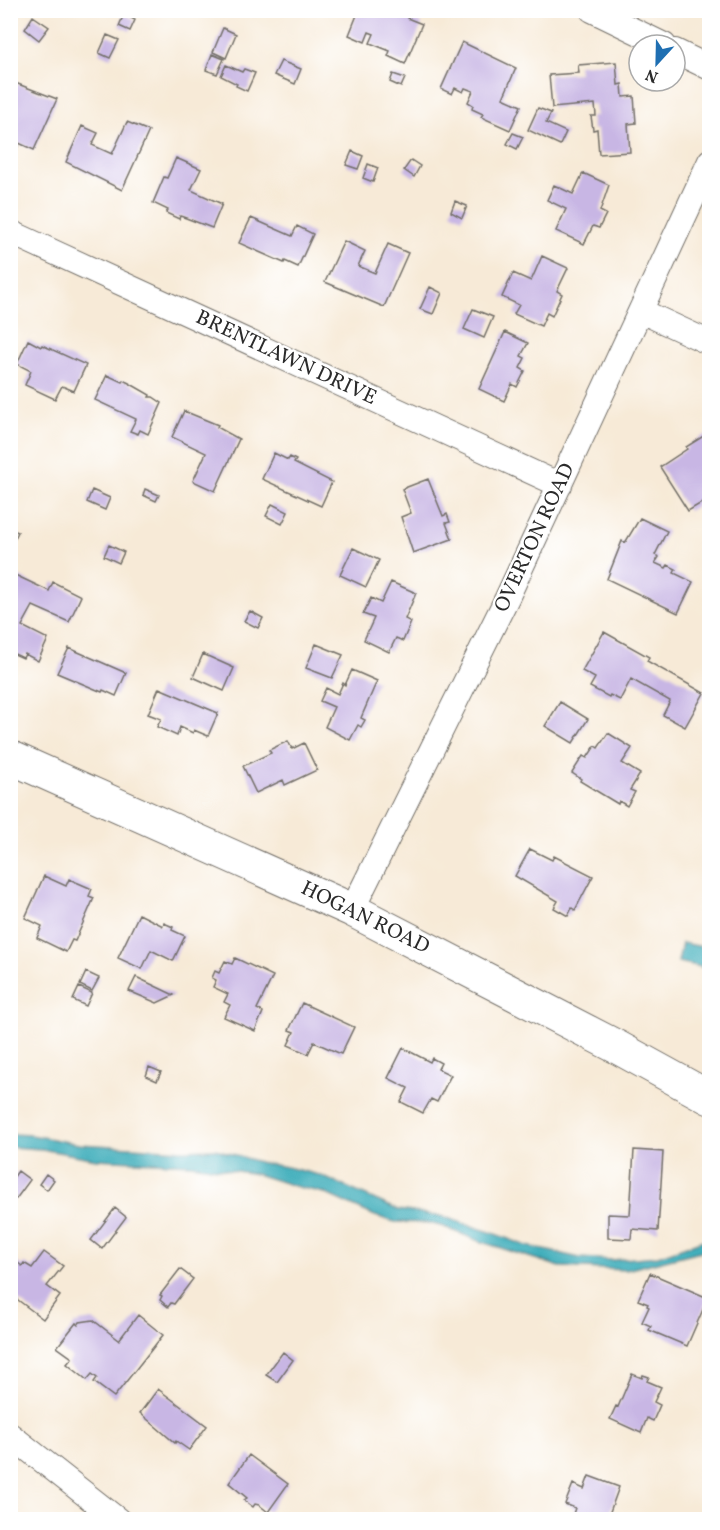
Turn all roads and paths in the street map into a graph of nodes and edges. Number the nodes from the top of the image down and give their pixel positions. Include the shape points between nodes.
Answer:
1 (591, 10) edge
2 (639, 33) edge
3 (687, 57) edge
4 (710, 68) edge
5 (710, 161) edge
6 (10, 232) edge
7 (641, 311) junction
8 (710, 343) edge
9 (560, 485) junction
10 (10, 757) edge
11 (352, 910) junction
12 (710, 1098) edge
13 (10, 1435) edge
14 (118, 1520) edge

1 - 2 street
3 - 4 street
5 - 7 street, OVERTON ROAD
6 - 9 street, BRENTLAWN DRIVE
7 - 8 street
7 - 9 street, OVERTON ROAD
9 - 11 street, OVERTON ROAD
10 - 11 street, HOGAN ROAD
11 - 12 street, HOGAN ROAD
13 - 14 street

